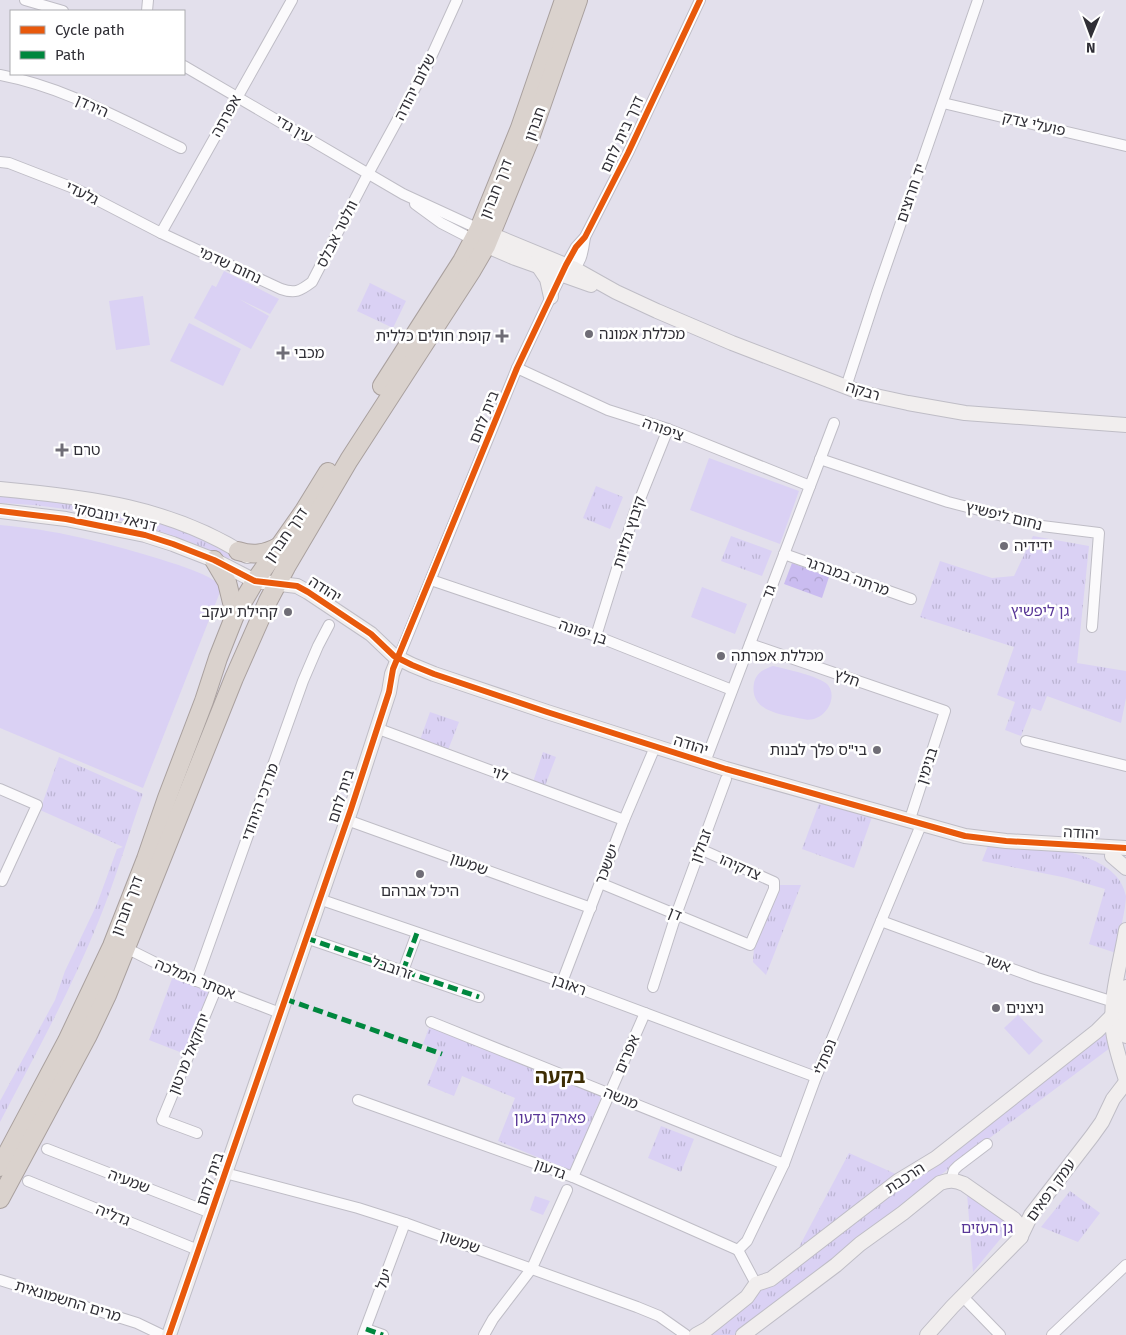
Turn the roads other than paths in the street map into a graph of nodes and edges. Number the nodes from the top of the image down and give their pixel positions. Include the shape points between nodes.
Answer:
1 (25, 0) edge
2 (292, 0) edge
3 (456, 0) edge
4 (564, 0) edge
5 (578, 0) edge
6 (700, 0) edge
7 (978, 0) edge
8 (60, 10) edge
9 (185, 67) edge
10 (0, 75) edge
11 (237, 96) junction
12 (943, 103) junction
13 (1126, 146) edge
14 (181, 148) dead end
15 (0, 162) edge
16 (368, 172) junction
17 (161, 233) junction
18 (483, 237) junction
19 (539, 267) junction
20 (567, 270) junction
21 (300, 292) joint
22 (551, 297) junction
23 (518, 368) junction
24 (846, 387) junction
25 (834, 423) dead end
26 (1126, 425) edge
27 (668, 430) junction
28 (820, 459) junction
29 (810, 486) junction
30 (0, 489) edge
31 (0, 511) edge
32 (278, 546) junction
33 (238, 551) junction
34 (784, 554) junction
35 (214, 560) junction
36 (259, 574) junction
37 (431, 580) junction
38 (276, 584) junction
39 (911, 599) dead end
40 (235, 615) junction
41 (329, 625) dead end
42 (1092, 627) dead end
43 (596, 636) junction
44 (750, 644) junction
45 (398, 659) junction
46 (412, 665) junction
47 (732, 690) junction
48 (389, 692) junction
49 (945, 711) joint
50 (376, 728) junction
51 (1026, 741) dead end
52 (655, 747) junction
53 (705, 762) junction
54 (1126, 766) edge
55 (726, 779) dead end
56 (0, 789) edge
57 (347, 820) junction
58 (624, 820) junction
59 (915, 823) junction
60 (1082, 846) junction
61 (1126, 848) edge
62 (700, 849) junction
63 (1119, 857) edge
64 (1126, 868) edge
65 (2, 881) dead end
66 (600, 883) junction
67 (319, 899) junction
68 (591, 908) junction
69 (676, 914) junction
70 (881, 921) junction
71 (1126, 930) edge
72 (417, 933) junction
73 (306, 938) junction
74 (750, 945) joint
75 (119, 947) junction
76 (404, 971) junction
77 (196, 981) junction
78 (562, 982) junction
79 (653, 987) dead end
80 (1126, 987) edge
81 (216, 989) junction
82 (479, 997) dead end
83 (1113, 1009) junction
84 (280, 1013) junction
85 (645, 1013) junction
86 (431, 1022) dead end
87 (1125, 1031) edge
88 (816, 1078) junction
89 (1126, 1081) edge
90 (610, 1094) junction
91 (358, 1100) dead end
92 (197, 1133) dead end
93 (987, 1144) dead end
94 (47, 1148) dead end
95 (784, 1164) junction
96 (0, 1168) edge
97 (225, 1173) junction
98 (573, 1177) junction
99 (951, 1180) junction
100 (28, 1181) dead end
101 (567, 1190) dead end
102 (0, 1199) edge
103 (211, 1213) junction
104 (405, 1223) junction
105 (1021, 1237) junction
106 (198, 1250) junction
107 (738, 1250) junction
108 (1126, 1265) edge
109 (532, 1268) junction
110 (0, 1280) edge
111 (756, 1284) junction
112 (968, 1302) dead end
113 (364, 1332) edge
114 (162, 1335) edge
115 (168, 1335) edge
116 (384, 1335) edge
117 (484, 1335) edge
118 (686, 1335) edge
119 (696, 1335) edge
120 (743, 1335) edge
121 (927, 1335) edge
122 (1000, 1335) edge
123 (1052, 1335) edge

1 - 8 street
2 - 11 street, אפרתה
3 - 16 street, שלום יהודה via 427,66
4 - 18 highway, דרך חברון
5 - 18 highway, חברון via 529,141
6 - 20 street, דרך בית לחם via 585,237 581,258
7 - 12 street, יד חרוצים
9 - 11 street, עין גדי
10 - 14 street, הירדן via 43,85
11 - 16 street, עין גדי
11 - 17 street, אפרתה
12 - 13 street, פועלי צדק
12 - 24 street, יד חרוצים
15 - 17 street, גלעדי via 76,189
16 - 18 street, עין גדי
16 - 21 street, וולטר אבלס via 312,282
17 - 21 street, נחום שדמי via 281,290
18 - 19 street, רבקה
18 - 20 street, רבקה
18 - 32 highway, דרך חברון
18 - 38 highway, דרך חברון via 472,270 362,438
19 - 20 street, רבקה
19 - 22 street via 547,279
20 - 22 street, בית לחם
20 - 24 street, רבקה via 732,343
22 - 23 street, בית לחם
23 - 27 street, ציפורה via 608,410
23 - 37 street, בית לחם
24 - 26 street, רבקה via 965,413
25 - 28 street, גד
27 - 29 street, ציפורה
27 - 43 street, קיבוץ גלויות via 634,514
28 - 29 street, גד
28 - 42 street, נחום ליפשיץ via 966,507 1042,526 1100,533
29 - 34 street, גד
30 - 33 street, דניאל ינובסקי via 109,502 202,530
31 - 35 street, דניאל ינובסקי via 66,518 114,528 173,544
32 - 33 highway via 260,554
32 - 36 highway, דרך חברון
33 - 36 street, דניאל ינובסקי
34 - 39 street, מרתה במברגר
34 - 44 street, גד
35 - 36 street, דניאל ינובסקי
35 - 40 highway via 226,578
36 - 38 street, דניאל ינובסקי
36 - 40 highway, דרך חברון
37 - 43 street, בן יפונה
37 - 45 street, בית לחם
38 - 45 street, יהודה via 297,586 308,592 371,634
38 - 75 highway, דרך חברון
40 - 75 highway, דרך חברון via 167,798
41 - 77 street, מרדכי היהודי via 303,681
43 - 47 street, בן יפונה
44 - 47 street, גד
44 - 49 street, חלץ
45 - 46 street, יהודה
45 - 48 street, בית לחם
46 - 48 street, בית לחם via 402,671
46 - 52 street, יהודה
47 - 53 street, גד
48 - 50 street, בית לחם
49 - 59 street, בנימין
50 - 57 street, בית לחם
50 - 58 street, לוי
51 - 54 street
52 - 53 street, יהודה
52 - 58 street, יששכר
53 - 59 street, יהודה
55 - 62 street, זבולון
56 - 65 street via 37,805
57 - 67 street, בית לחם
57 - 68 street, שמעון
58 - 66 street, יששכר
59 - 60 street, יהודה via 965,836
59 - 70 street, נפתלי
60 - 61 street, יהודה
60 - 63 street, יהודה
62 - 69 street, זבולון
62 - 74 street, צדקיהו via 774,882
63 - 64 street
66 - 68 street, יששכר
66 - 69 street, דן
67 - 72 street, ראובן
67 - 73 street, בית לחם
68 - 78 street, יששכר
69 - 74 street, דן
69 - 79 street
70 - 83 street, אשר via 1098,998
70 - 88 street, נפתלי
71 - 83 street
72 - 76 street
72 - 78 street, ראובן
73 - 76 street, זרובבל
73 - 84 street, בית לחם
75 - 77 street, אסתר המלכה
75 - 96 highway, דרך חברון
75 - 102 highway, דרך חברון via 88,1035
76 - 82 street, זרובבל
77 - 81 street, אסתר המלכה
78 - 85 street, ראובן
80 - 87 street
81 - 84 street, אסתר המלכה
81 - 92 street, יחזקאל מרטון via 162,1120
83 - 89 street via 1114,1040
83 - 111 street, הרכבת via 1083,1042 936,1158 894,1184 771,1279
84 - 97 street, בית לחם
85 - 88 street, ראובן
85 - 90 street, אפרים
86 - 90 street, מנשה
88 - 95 street, נפתלי
89 - 105 street, עמק רפאים via 1102,1122 1032,1215
90 - 95 street, מנשה
90 - 98 street, אפרים
91 - 98 street, גדעון
93 - 99 street, הרכבת via 954,1170
94 - 103 street, שמעיה
95 - 107 street, נפתלי via 747,1241
97 - 103 street, בית לחם
97 - 104 street, שמשון
98 - 107 street, גדעון
99 - 105 street via 964,1184 1015,1221 1020,1226
99 - 120 street, הרכבת via 940,1183
100 - 106 street, גדליה
101 - 109 street
103 - 106 street, בית לחם
104 - 109 street, שמשון
104 - 113 street, יעל
105 - 121 street, עמק רפאים
106 - 115 street, בית לחם
107 - 111 street
108 - 123 street
109 - 117 street
109 - 118 street, שמשון via 659,1316
110 - 114 street, מרים החשמונאית via 137,1323
111 - 119 street, הרכבת via 747,1297
112 - 122 street
113 - 116 street

